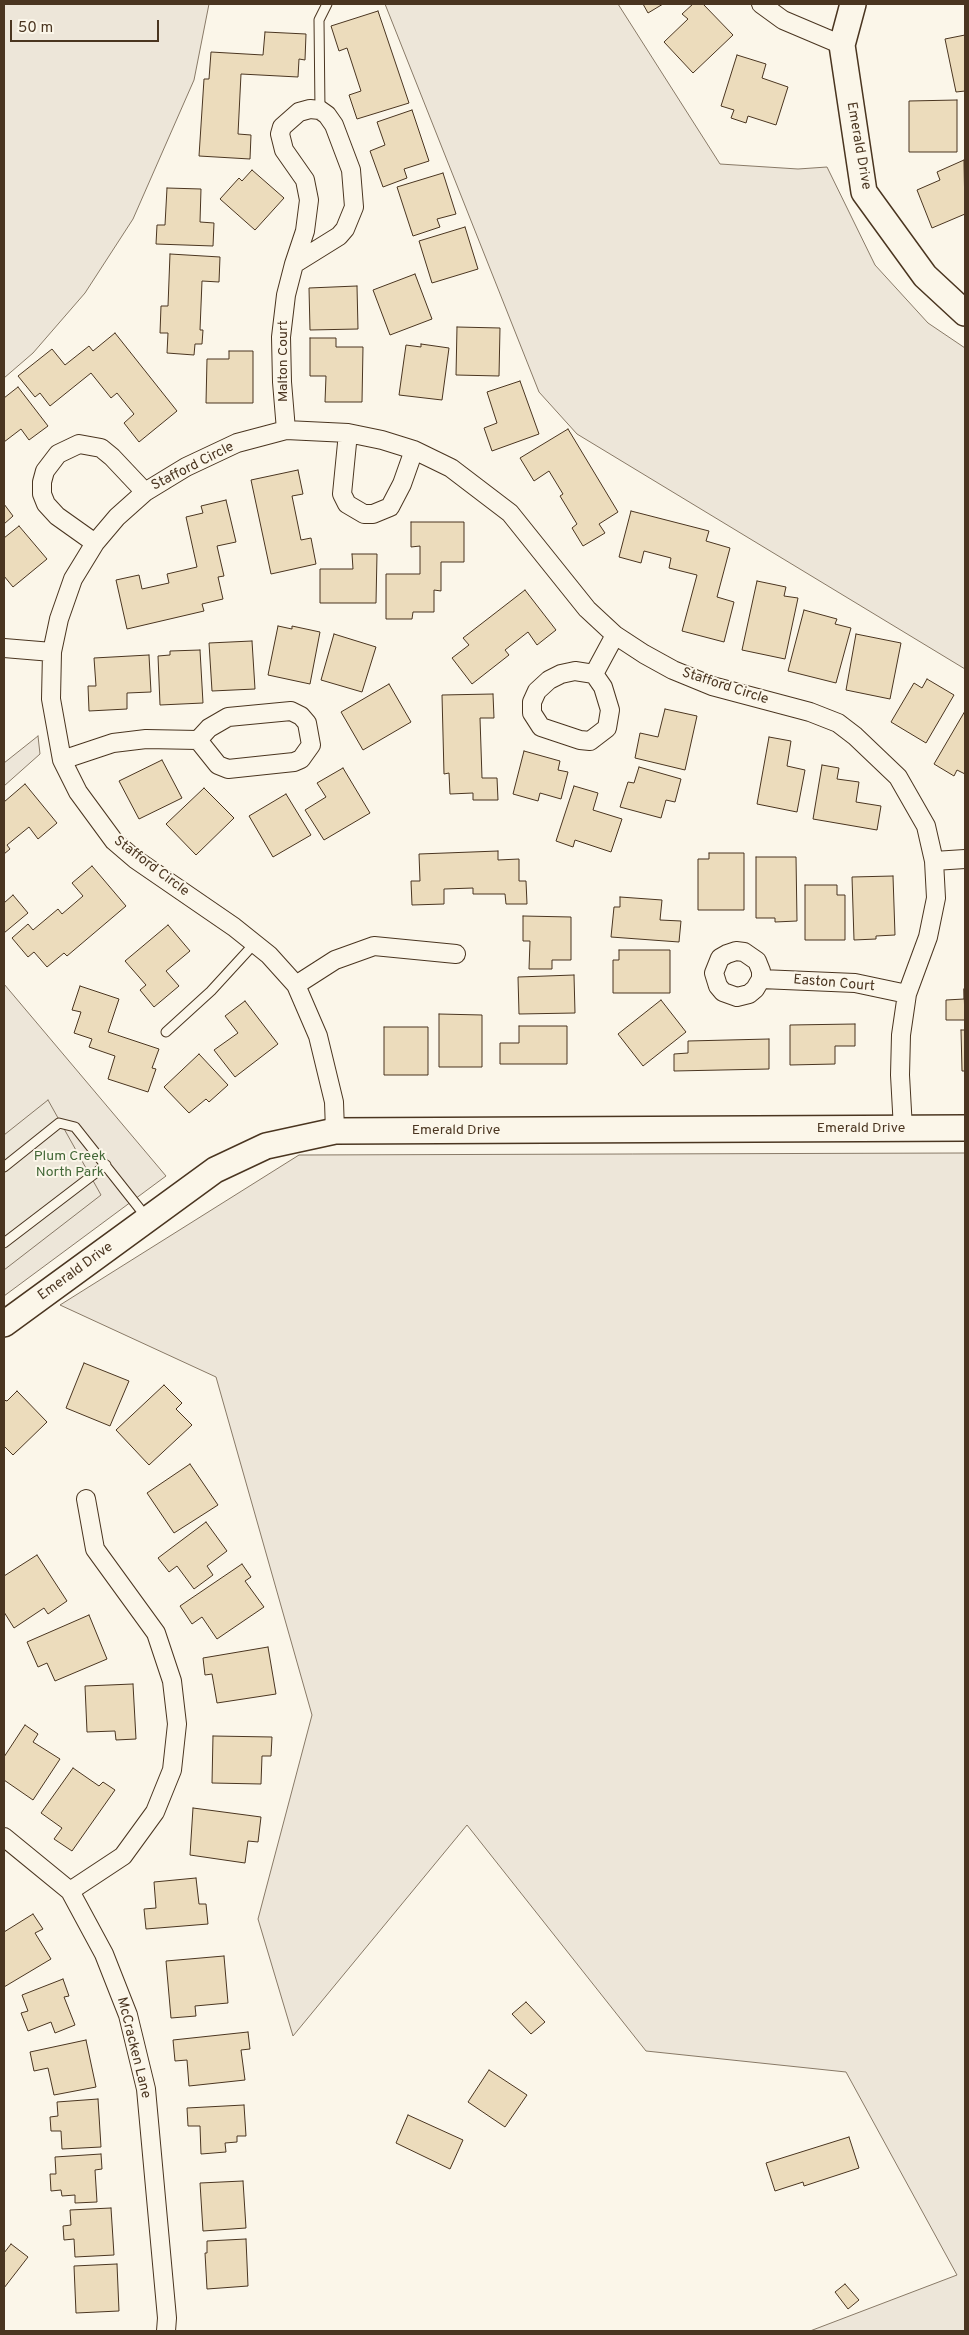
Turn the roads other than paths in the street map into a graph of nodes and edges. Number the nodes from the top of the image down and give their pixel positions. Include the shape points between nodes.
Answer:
1 (327, 4) edge
2 (761, 4) edge
3 (853, 4) edge
4 (842, 45) junction
5 (320, 110) junction
6 (294, 264) junction
7 (965, 313) edge
8 (286, 430) junction
9 (348, 433) junction
10 (414, 450) junction
11 (145, 492) junction
12 (95, 543) junction
13 (615, 635) junction
14 (4, 648) edge
15 (52, 652) junction
16 (594, 674) junction
17 (198, 740) junction
18 (62, 760) junction
19 (965, 858) edge
20 (934, 861) junction
21 (254, 943) junction
22 (456, 954) dead end
23 (760, 979) dead end
24 (296, 985) junction
25 (908, 994) junction
26 (166, 1032) dead end
27 (965, 1128) edge
28 (903, 1129) junction
29 (335, 1131) junction
30 (106, 1166) junction
31 (4, 1167) edge
32 (148, 1220) junction
33 (4, 1243) edge
34 (4, 1324) edge
35 (86, 1499) dead end
36 (4, 1837) edge
37 (70, 1891) junction
38 (166, 2331) edge

1 - 5 lane via 319,20
2 - 4 street via 783,20
3 - 4 street, Emerald Drive
4 - 7 street, Emerald Drive via 864,192 925,276
5 - 6 street, Malton Court via 299,112 282,127 280,134 284,150 305,180 309,200 305,231
5 - 6 street via 334,126 351,170 354,208 339,236
6 - 8 street, Malton Court via 281,337
8 - 9 street, Stafford Circle
8 - 11 street, Stafford Circle via 237,443 186,467
9 - 10 street, Stafford Circle
9 - 10 street via 342,494 347,504 364,514 390,507
10 - 13 street, Stafford Circle via 451,468 510,513 587,609
11 - 12 street, Stafford Circle
11 - 12 street via 101,448 79,444 58,454 45,471 42,482 46,504 57,516
12 - 15 street, Stafford Circle via 73,579
13 - 16 street
13 - 20 street, Stafford Circle via 673,670 712,686 810,712 838,723 898,776 926,826
14 - 15 street
15 - 18 street, Stafford Circle via 51,699
16 - 16 street via 575,671 561,674 538,690 532,702 532,713 541,727 590,741 607,728 610,710 603,687
17 - 17 street via 218,765 228,769 294,762 301,759 311,745 307,723 291,711 228,717 209,728
17 - 18 street via 146,739 113,743
18 - 21 street, Stafford Circle via 78,792 114,840 135,859
19 - 20 street
20 - 25 street, Stafford Circle via 936,898 928,938
21 - 24 street, Stafford Circle
21 - 26 lane via 211,991
22 - 24 street via 374,946 335,960
23 - 25 street, Easton Court via 855,983
24 - 29 street, Stafford Circle via 318,1036 334,1102
25 - 28 street, Stafford Circle via 901,1036
27 - 28 street, Emerald Drive
28 - 29 street, Emerald Drive
29 - 32 street, Emerald Drive via 266,1146 214,1170
30 - 31 lane via 75,1127 59,1123
30 - 32 lane
30 - 33 lane
32 - 34 street, Emerald Drive
35 - 37 street via 95,1549 156,1633 172,1681 178,1724 172,1770 155,1812 123,1856
36 - 37 street, McCracken Lane
37 - 38 street, McCracken Lane via 104,1954 128,2015 146,2089

